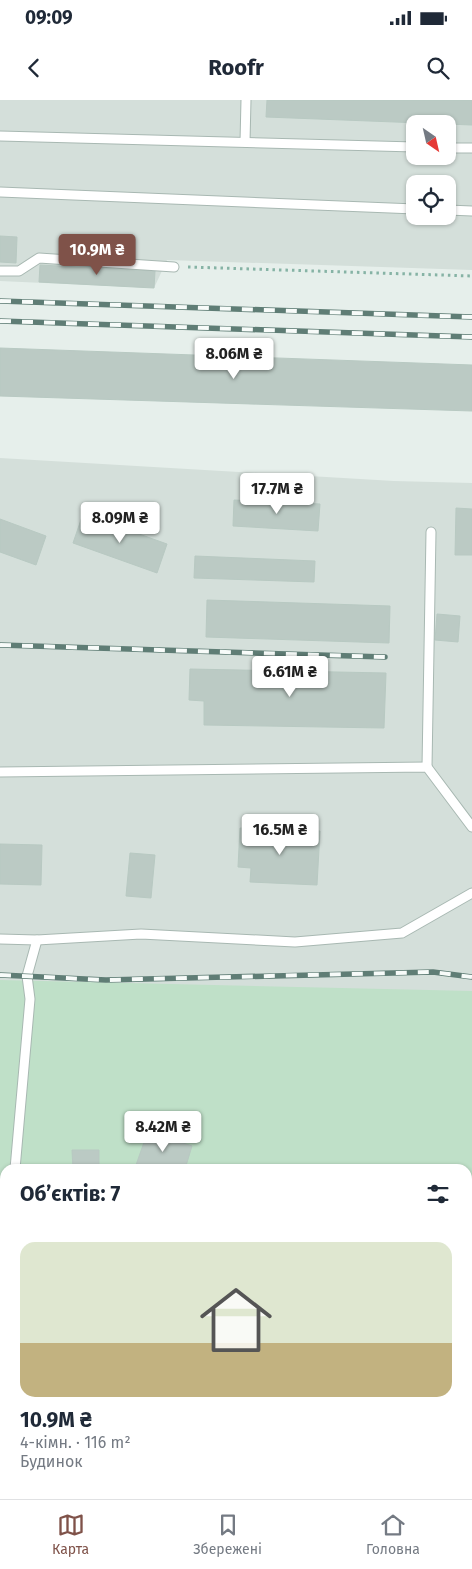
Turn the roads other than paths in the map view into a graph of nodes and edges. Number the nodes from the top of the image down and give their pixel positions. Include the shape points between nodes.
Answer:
1 (246, 100) edge
2 (0, 136) edge
3 (245, 142) junction
4 (406, 147) edge
5 (456, 148) edge
6 (472, 148) edge
7 (0, 192) edge
8 (406, 209) edge
9 (456, 210) edge
10 (472, 211) edge
11 (174, 267) road end
12 (0, 271) edge
13 (431, 532) dead end
14 (427, 767) junction
15 (0, 772) edge
16 (472, 827) edge
17 (472, 894) edge
18 (0, 939) edge
19 (37, 940) junction
20 (15, 1164) edge

1 - 3 lane
2 - 3 lane
3 - 4 lane
5 - 6 lane
7 - 8 lane
9 - 10 lane
11 - 12 lane via 39,258 19,271
13 - 14 lane
14 - 15 lane
14 - 16 lane
17 - 19 lane via 402,933 295,942 140,934
18 - 19 lane
19 - 20 lane via 27,976 30,999

